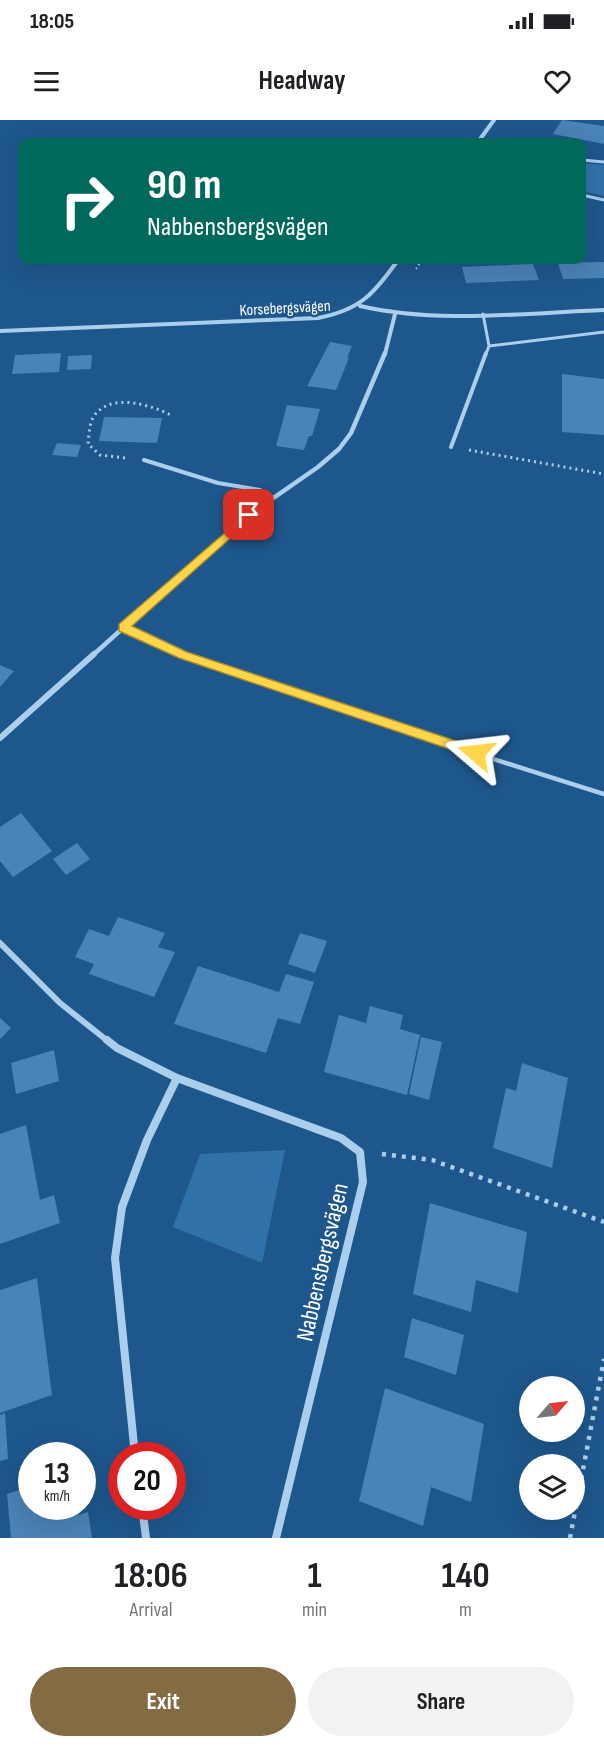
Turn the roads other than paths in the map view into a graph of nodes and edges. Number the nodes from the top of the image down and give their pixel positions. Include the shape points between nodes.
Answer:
1 (494, 120) edge
2 (481, 138) edge
3 (586, 160) edge
4 (604, 162) edge
5 (586, 196) edge
6 (604, 201) edge
7 (395, 264) edge
8 (360, 306) junction
9 (604, 309) edge
10 (395, 314) junction
11 (483, 314) junction
12 (0, 331) edge
13 (604, 332) edge
14 (489, 346) junction
15 (451, 447) road end
16 (144, 460) road end
17 (273, 498) junction
18 (124, 627) junction
19 (0, 738) edge
20 (604, 794) edge
21 (0, 943) edge
22 (177, 1078) junction
23 (134, 1442) edge
24 (144, 1520) edge
25 (146, 1538) edge
26 (276, 1538) edge

1 - 2 street
3 - 4 lane
5 - 6 lane
7 - 8 street
8 - 10 street, Korsebergsvägen
8 - 12 street, Korsebergsvägen via 318,318
9 - 11 street, Korsebergsvägen
10 - 11 street, Korsebergsvägen
10 - 17 street via 384,359 351,433 318,467
11 - 14 lane
13 - 14 lane
14 - 15 lane
16 - 17 lane via 218,483 260,490
17 - 18 street
18 - 19 street
18 - 20 lane via 183,655
21 - 22 street via 60,1003 117,1048
22 - 23 street via 147,1140 122,1207 115,1258
22 - 26 street, Nabbensbergsvägen via 341,1138 360,1152 363,1182
24 - 25 street

